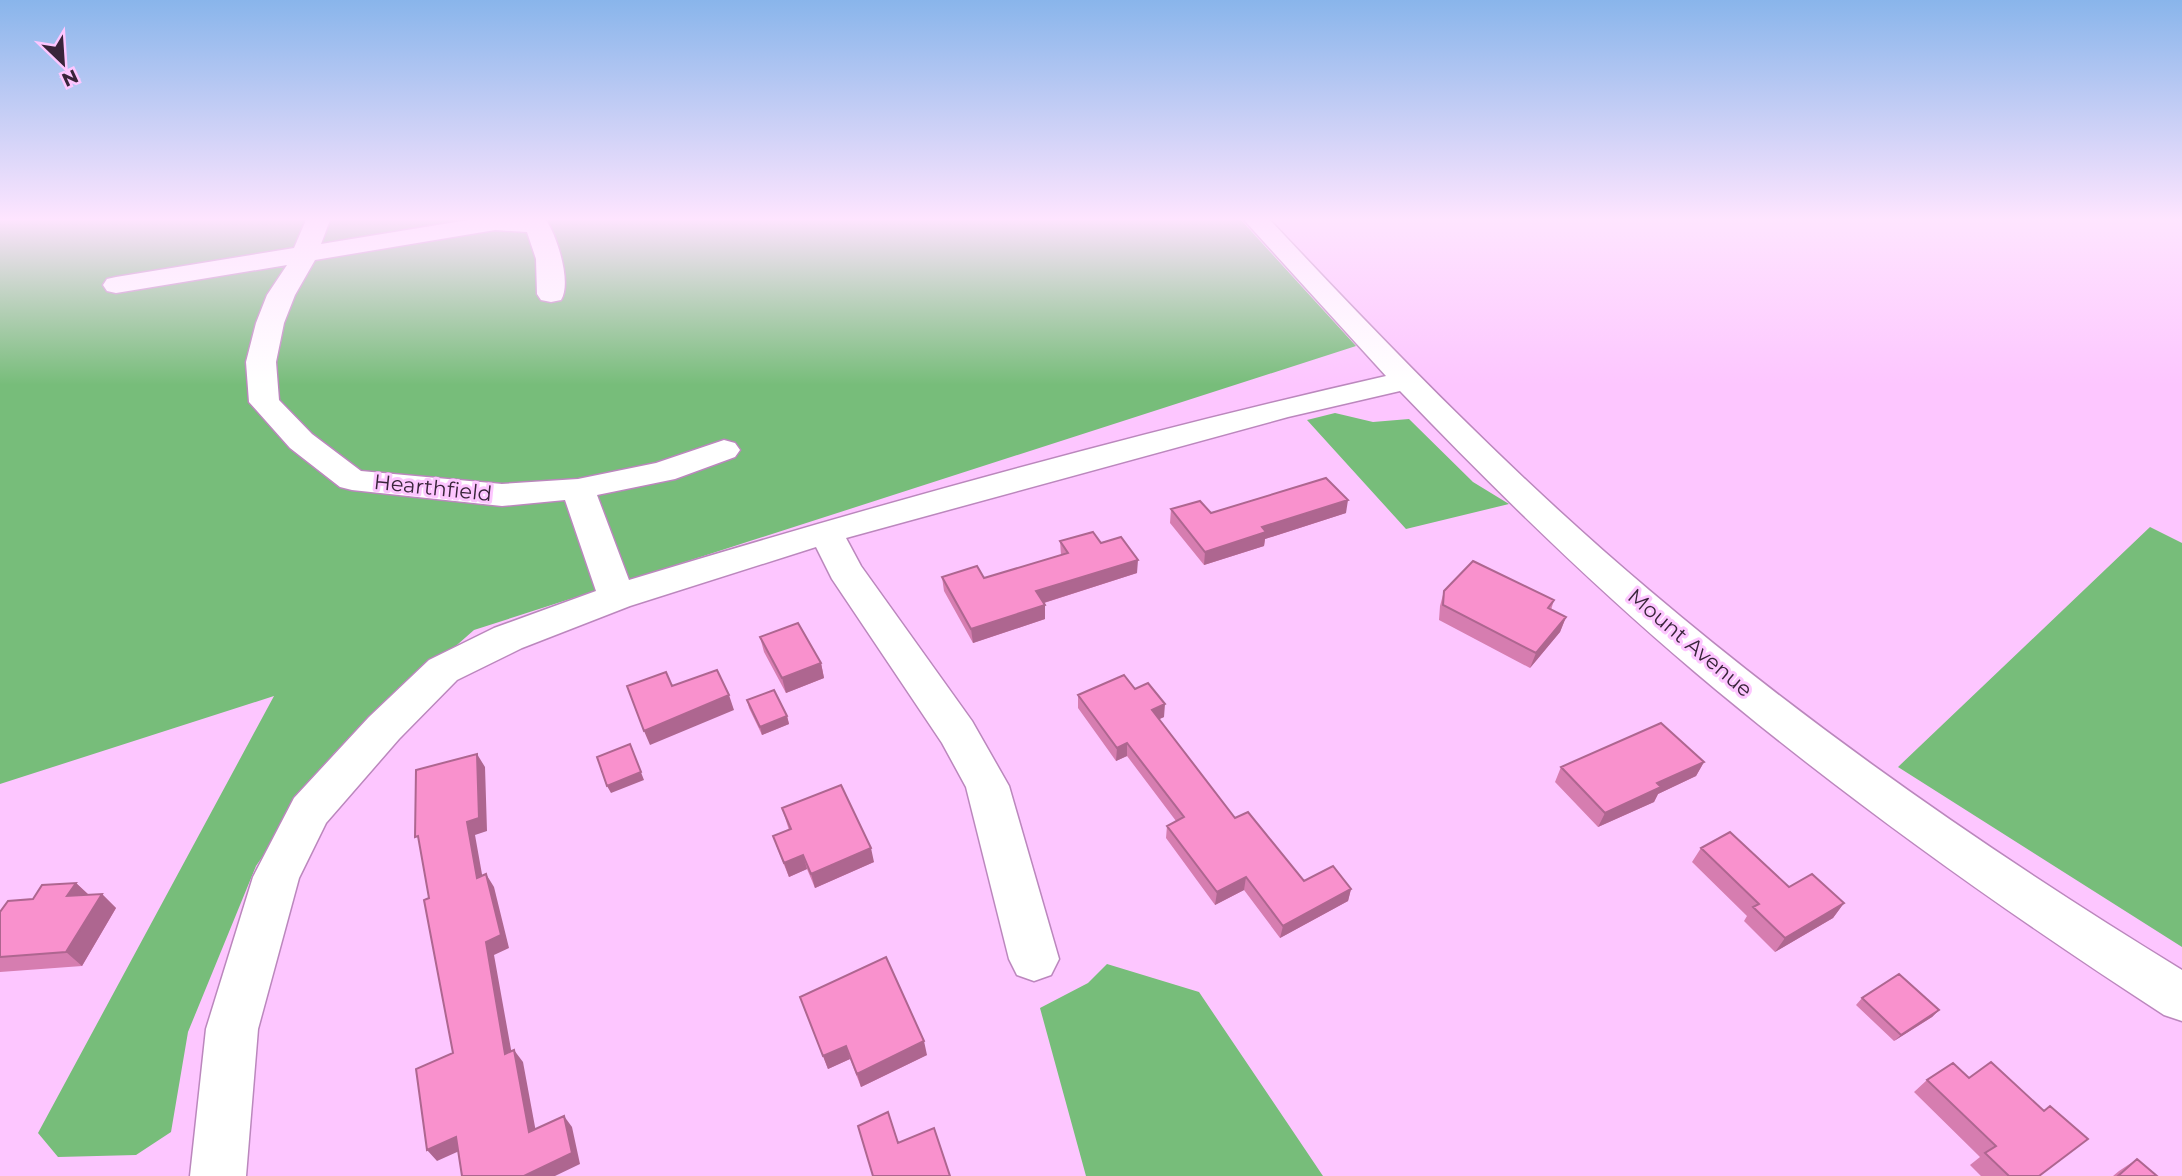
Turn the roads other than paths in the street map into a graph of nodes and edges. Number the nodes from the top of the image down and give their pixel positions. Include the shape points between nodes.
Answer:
1 (179, 275) edge
2 (293, 275) edge
3 (550, 275) edge
4 (1306, 275) edge
5 (116, 285) dead end
6 (551, 294) dead end
7 (1405, 382) junction
8 (724, 450) dead end
9 (578, 489) junction
10 (826, 532) junction
11 (617, 597) junction
12 (1034, 959) dead end
13 (2182, 998) edge
14 (209, 1172) edge

1 - 5 street
2 - 9 street, Hearthfield via 270,323 261,362 264,402 300,441 352,480 502,495
3 - 6 street
4 - 7 street, Mount Avenue
7 - 10 street via 1282,409
7 - 13 street, Mount Avenue via 1564,535 1812,743 1955,850
8 - 9 street, Hearthfield via 668,483
9 - 11 street
10 - 11 street
10 - 12 street via 845,570 957,732 987,786
11 - 14 street via 508,638 443,670 310,811 276,877 232,1029

